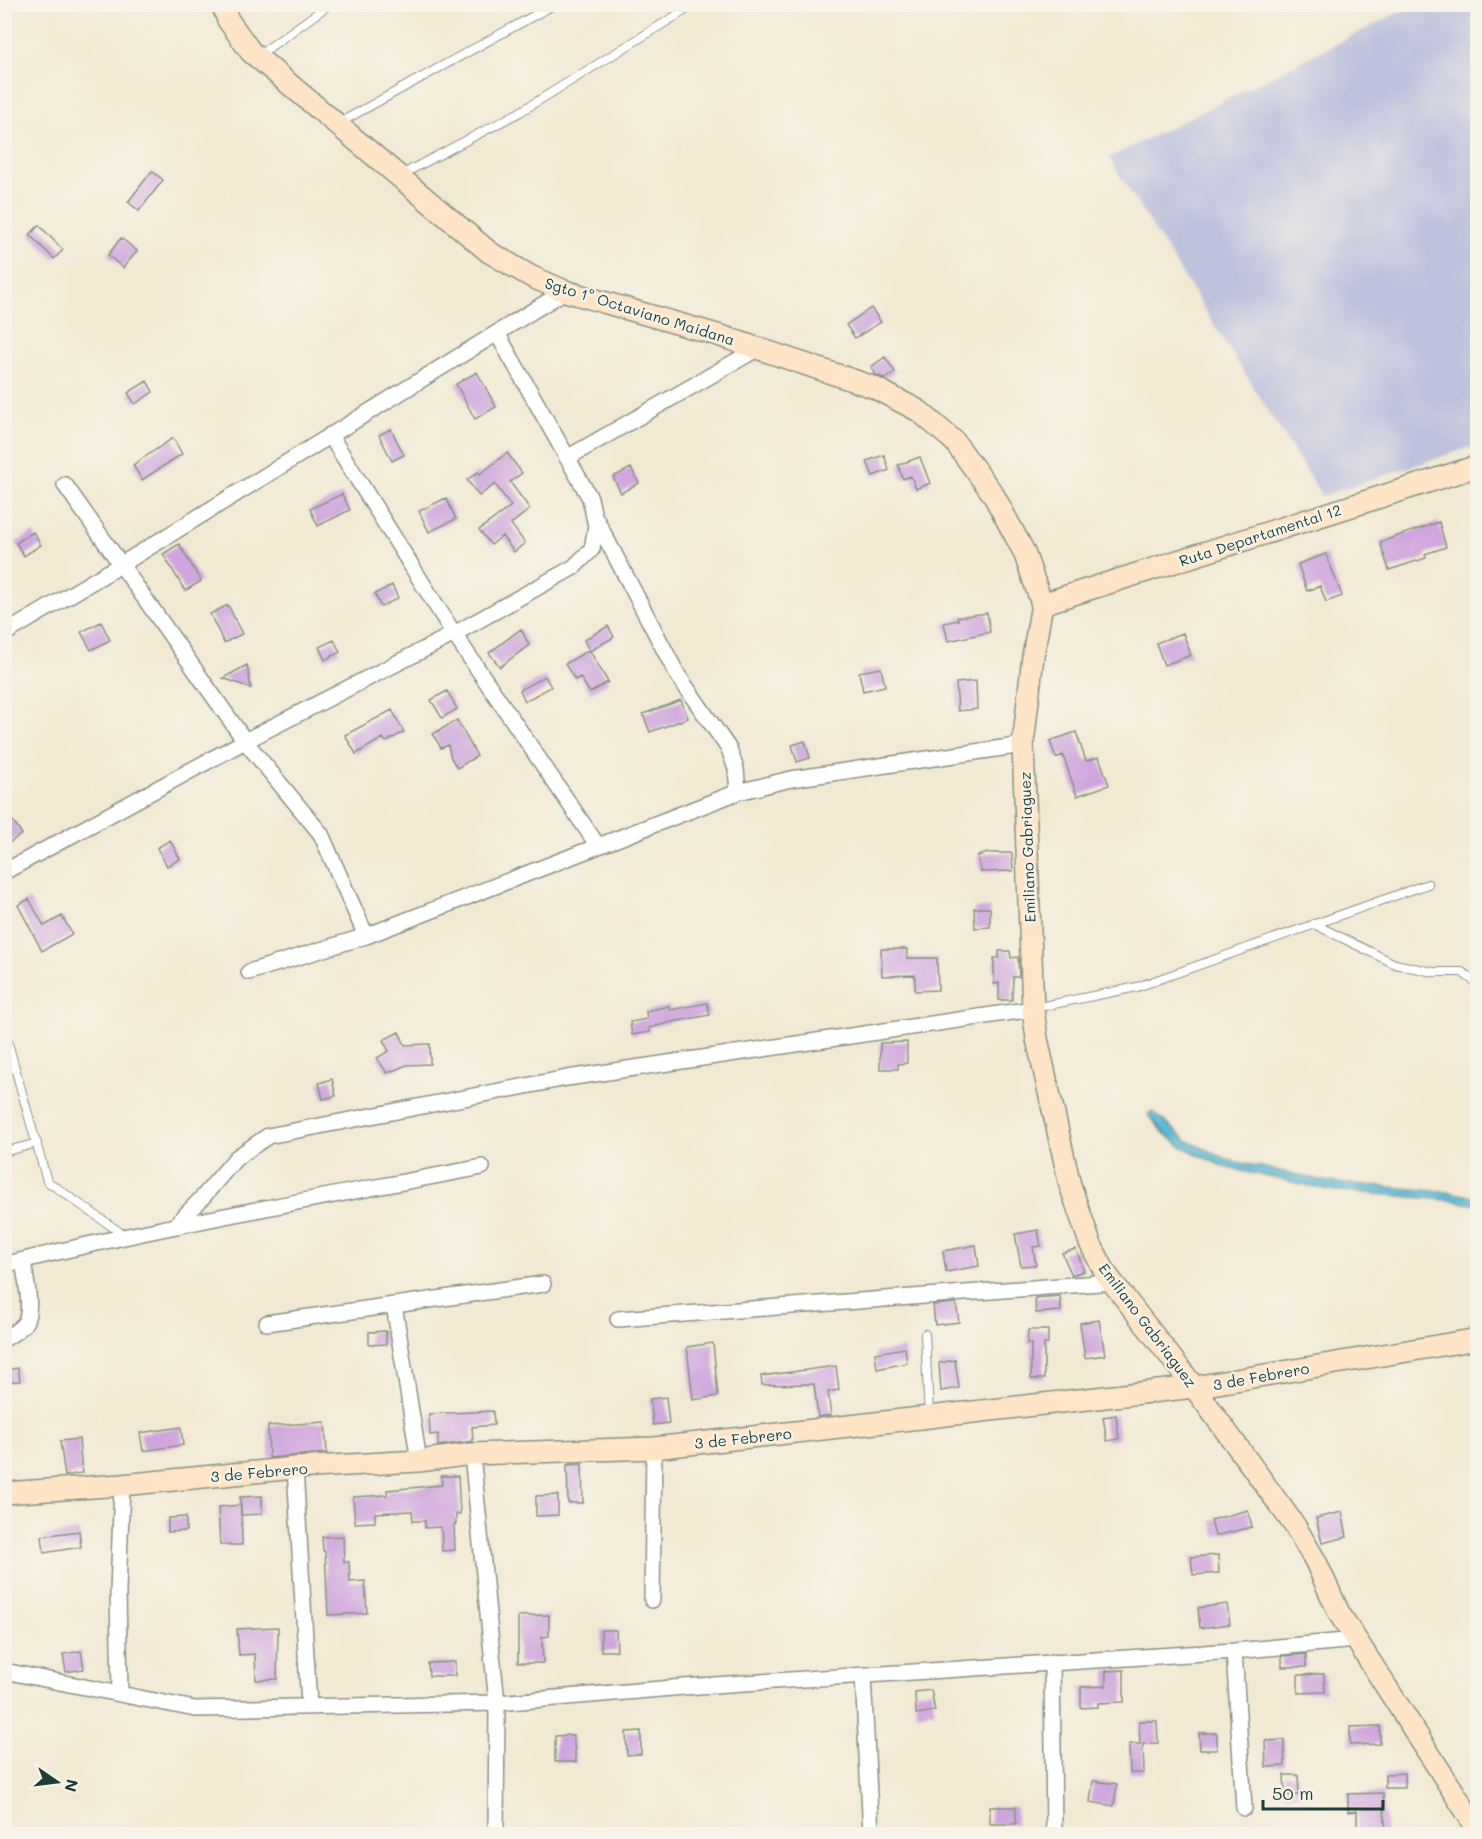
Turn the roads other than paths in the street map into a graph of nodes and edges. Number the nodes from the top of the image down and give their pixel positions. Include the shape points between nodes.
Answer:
1 (222, 4) edge
2 (330, 4) edge
3 (555, 4) edge
4 (695, 4) edge
5 (257, 56) junction
6 (338, 124) junction
7 (399, 176) junction
8 (565, 291) junction
9 (496, 333) junction
10 (757, 348) junction
11 (330, 435) junction
12 (567, 458) junction
13 (1478, 466) edge
14 (65, 485) dead end
15 (592, 511) junction
16 (122, 564) junction
17 (1042, 604) junction
18 (4, 634) edge
19 (454, 634) junction
20 (245, 741) junction
21 (1023, 745) junction
22 (738, 792) junction
23 (598, 846) junction
24 (4, 872) edge
25 (1428, 884) dead end
26 (1314, 924) junction
27 (366, 936) junction
28 (249, 972) dead end
29 (1478, 984) edge
30 (1033, 1009) junction
31 (4, 1029) edge
32 (37, 1143) junction
33 (4, 1152) edge
34 (482, 1167) dead end
35 (176, 1226) junction
36 (125, 1236) junction
37 (23, 1261) junction
38 (4, 1265) edge
39 (1113, 1282) junction
40 (543, 1284) dead end
41 (394, 1305) junction
42 (618, 1319) dead end
43 (267, 1323) dead end
44 (925, 1334) dead end
45 (4, 1339) edge
46 (1478, 1339) edge
47 (1194, 1387) junction
48 (929, 1417) junction
49 (654, 1448) junction
50 (472, 1454) junction
51 (419, 1461) junction
52 (295, 1468) junction
53 (122, 1485) junction
54 (4, 1493) edge
55 (652, 1600) dead end
56 (1356, 1640) junction
57 (1234, 1651) junction
58 (1052, 1662) junction
59 (4, 1671) edge
60 (863, 1675) junction
61 (120, 1694) junction
62 (498, 1702) junction
63 (309, 1706) junction
64 (1244, 1808) dead end
65 (1478, 1830) edge
66 (496, 1834) edge
67 (871, 1834) edge
68 (1054, 1834) edge

1 - 5 main road, Sgto 1° Octaviano Maidana via 228,20
2 - 5 lane
3 - 6 lane
4 - 7 lane via 520,112
5 - 6 main road, Sgto 1° Octaviano Maidana
6 - 7 main road, Sgto 1° Octaviano Maidana
7 - 8 main road, Sgto 1° Octaviano Maidana via 489,252 531,277
8 - 9 street
8 - 10 main road, Sgto 1° Octaviano Maidana
9 - 11 street
9 - 12 street
10 - 12 street
10 - 17 main road, Sgto 1° Octaviano Maidana via 873,387 919,411 954,441 993,494 1024,552
11 - 16 street
11 - 19 street
12 - 15 street via 590,498
13 - 17 main road, Ruta Departamental 12
14 - 16 street
15 - 19 street via 596,526 592,549 574,567
15 - 22 street via 677,674 729,749
16 - 18 street
16 - 20 street
17 - 21 main road, Emiliano Gabriaguez
19 - 20 street
19 - 23 street
20 - 24 street
20 - 27 street via 321,834
21 - 22 street via 791,780
21 - 30 main road, Emiliano Gabriaguez
22 - 23 street
23 - 27 street
25 - 26 lane
26 - 29 lane via 1395,964 1433,972 1462,972
26 - 30 lane via 1137,987
27 - 28 street
30 - 35 street via 567,1078 268,1136 236,1158
30 - 39 main road, Emiliano Gabriaguez via 1070,1185 1090,1243
31 - 32 lane
32 - 33 lane
32 - 36 lane via 47,1181
34 - 35 street
35 - 36 street
36 - 37 street
37 - 38 street
37 - 45 street via 28,1317
39 - 42 street
39 - 47 main road, Emiliano Gabriaguez
40 - 41 street
41 - 43 street
41 - 51 street
44 - 48 lane
46 - 47 main road, 3 de Febrero
47 - 48 main road, 3 de Febrero
47 - 56 main road, Emiliano Gabriaguez via 1295,1526
48 - 49 main road, 3 de Febrero
49 - 50 main road, 3 de Febrero
49 - 55 street
50 - 51 main road, 3 de Febrero
50 - 62 street
51 - 52 main road, 3 de Febrero
52 - 53 main road, 3 de Febrero
52 - 63 street
53 - 54 main road, 3 de Febrero
53 - 61 street
56 - 57 street
56 - 65 main road, Emiliano Gabriaguez
57 - 58 street
57 - 64 street
58 - 60 street
58 - 68 street
59 - 61 street
60 - 62 street
60 - 67 street
61 - 63 street via 195,1709
62 - 63 street
62 - 66 street

